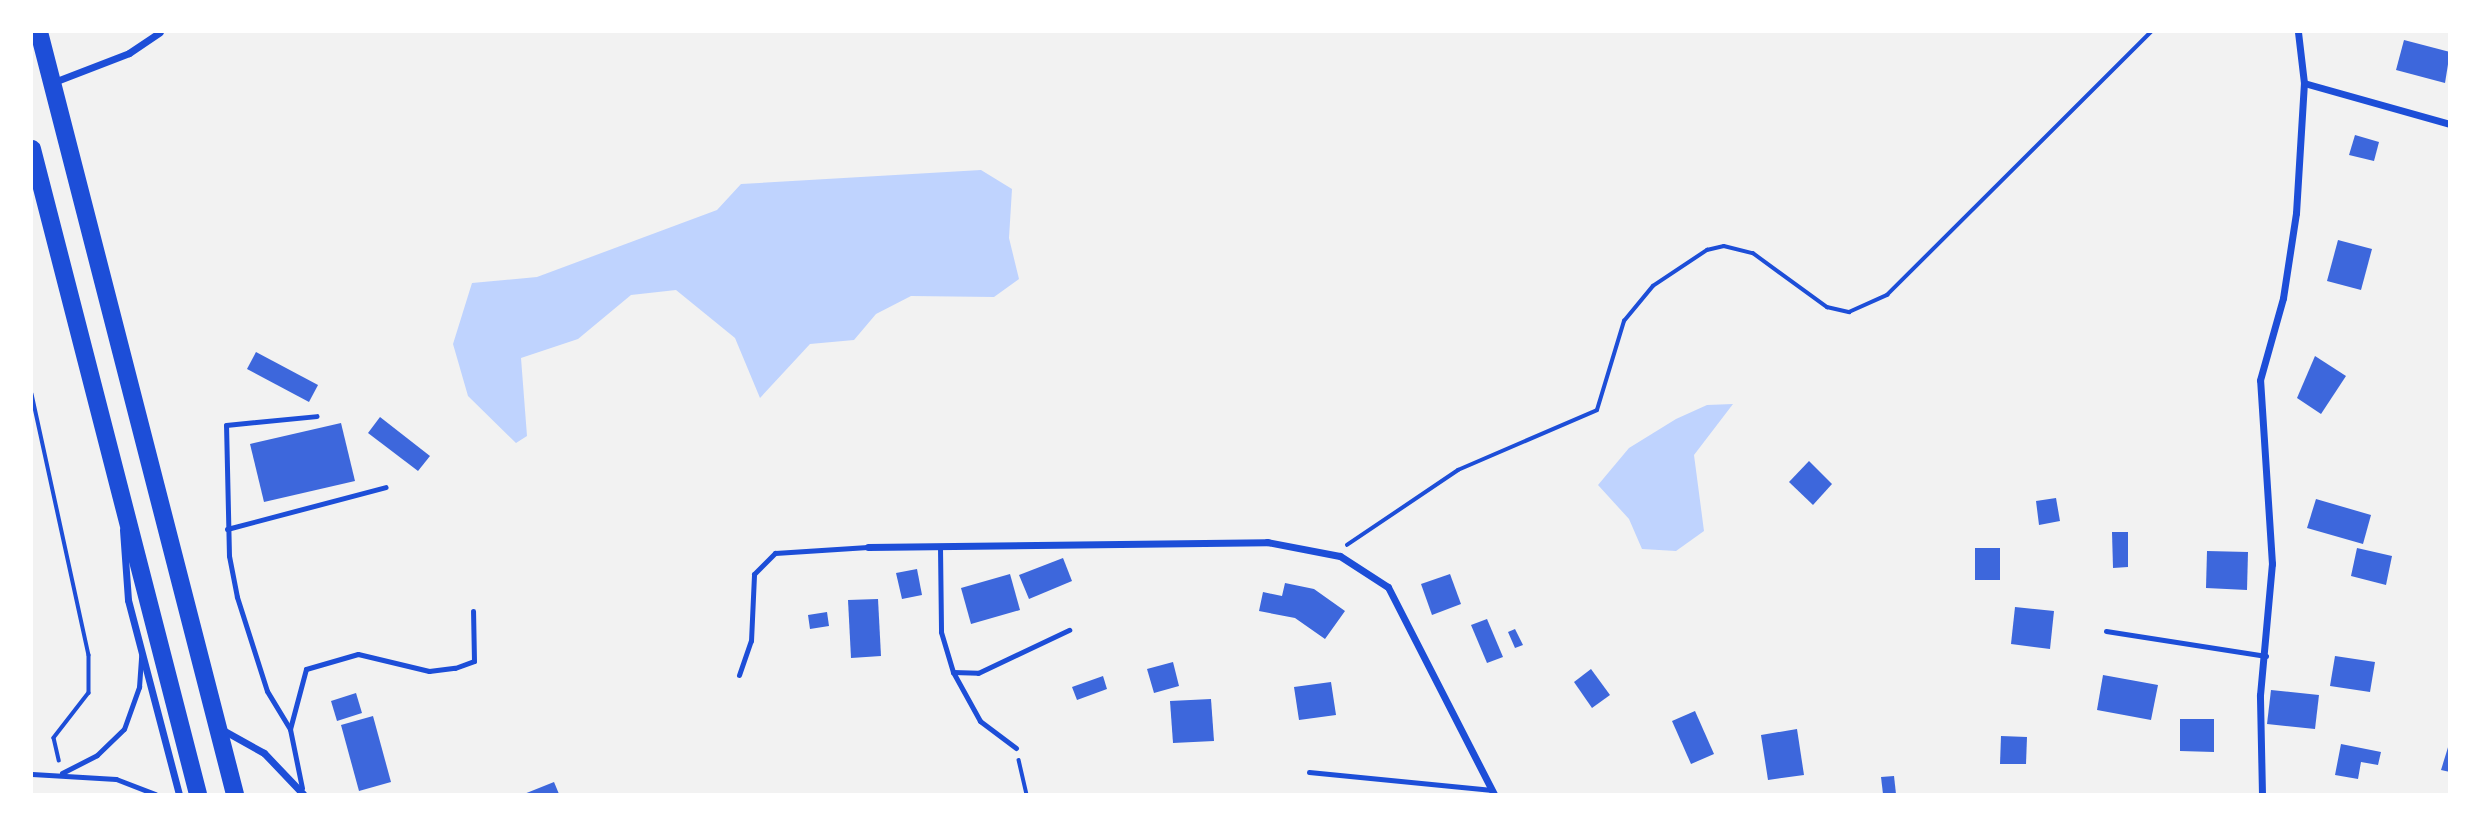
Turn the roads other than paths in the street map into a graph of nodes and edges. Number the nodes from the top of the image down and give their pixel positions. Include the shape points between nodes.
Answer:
1 (39, 32) edge
2 (160, 32) edge
3 (2298, 32) edge
4 (52, 82) junction
5 (2304, 83) junction
6 (2449, 124) edge
7 (32, 149) edge
8 (317, 416) dead end
9 (386, 487) dead end
10 (121, 501) junction
11 (227, 529) junction
12 (868, 547) joint
13 (940, 547) junction
14 (473, 611) dead end
15 (1069, 630) dead end
16 (2106, 631) dead end
17 (141, 650) junction
18 (2266, 656) junction
19 (953, 672) junction
20 (740, 675) dead end
21 (217, 727) junction
22 (290, 729) junction
23 (1016, 748) road end
24 (1310, 772) dead end
25 (62, 773) junction
26 (32, 774) edge
27 (303, 791) edge
28 (1493, 792) edge
29 (155, 794) edge
30 (179, 794) edge
31 (198, 794) edge
32 (234, 794) edge
33 (2262, 794) edge

1 - 4 highway
2 - 4 street via 129,53
3 - 5 street
4 - 21 highway
5 - 6 street
5 - 18 street via 2288,265 2260,380 2272,564
7 - 10 highway
8 - 11 lane via 226,425
9 - 11 lane
10 - 17 street via 128,600
10 - 31 highway
11 - 22 lane via 237,597 267,691
12 - 13 street
12 - 20 lane via 775,553 754,573 751,641
13 - 19 lane via 941,632
13 - 28 street via 1268,542 1340,556 1388,587
14 - 22 lane via 474,661 455,668 429,671 358,654 306,668
15 - 19 lane via 978,673
16 - 18 lane
17 - 25 lane via 139,687 124,729 97,755
17 - 30 street
18 - 33 street via 2260,695
19 - 23 lane via 980,721 999,741
21 - 27 street via 264,753
21 - 32 highway
22 - 27 lane
24 - 28 lane
25 - 26 lane
25 - 29 lane via 116,779

